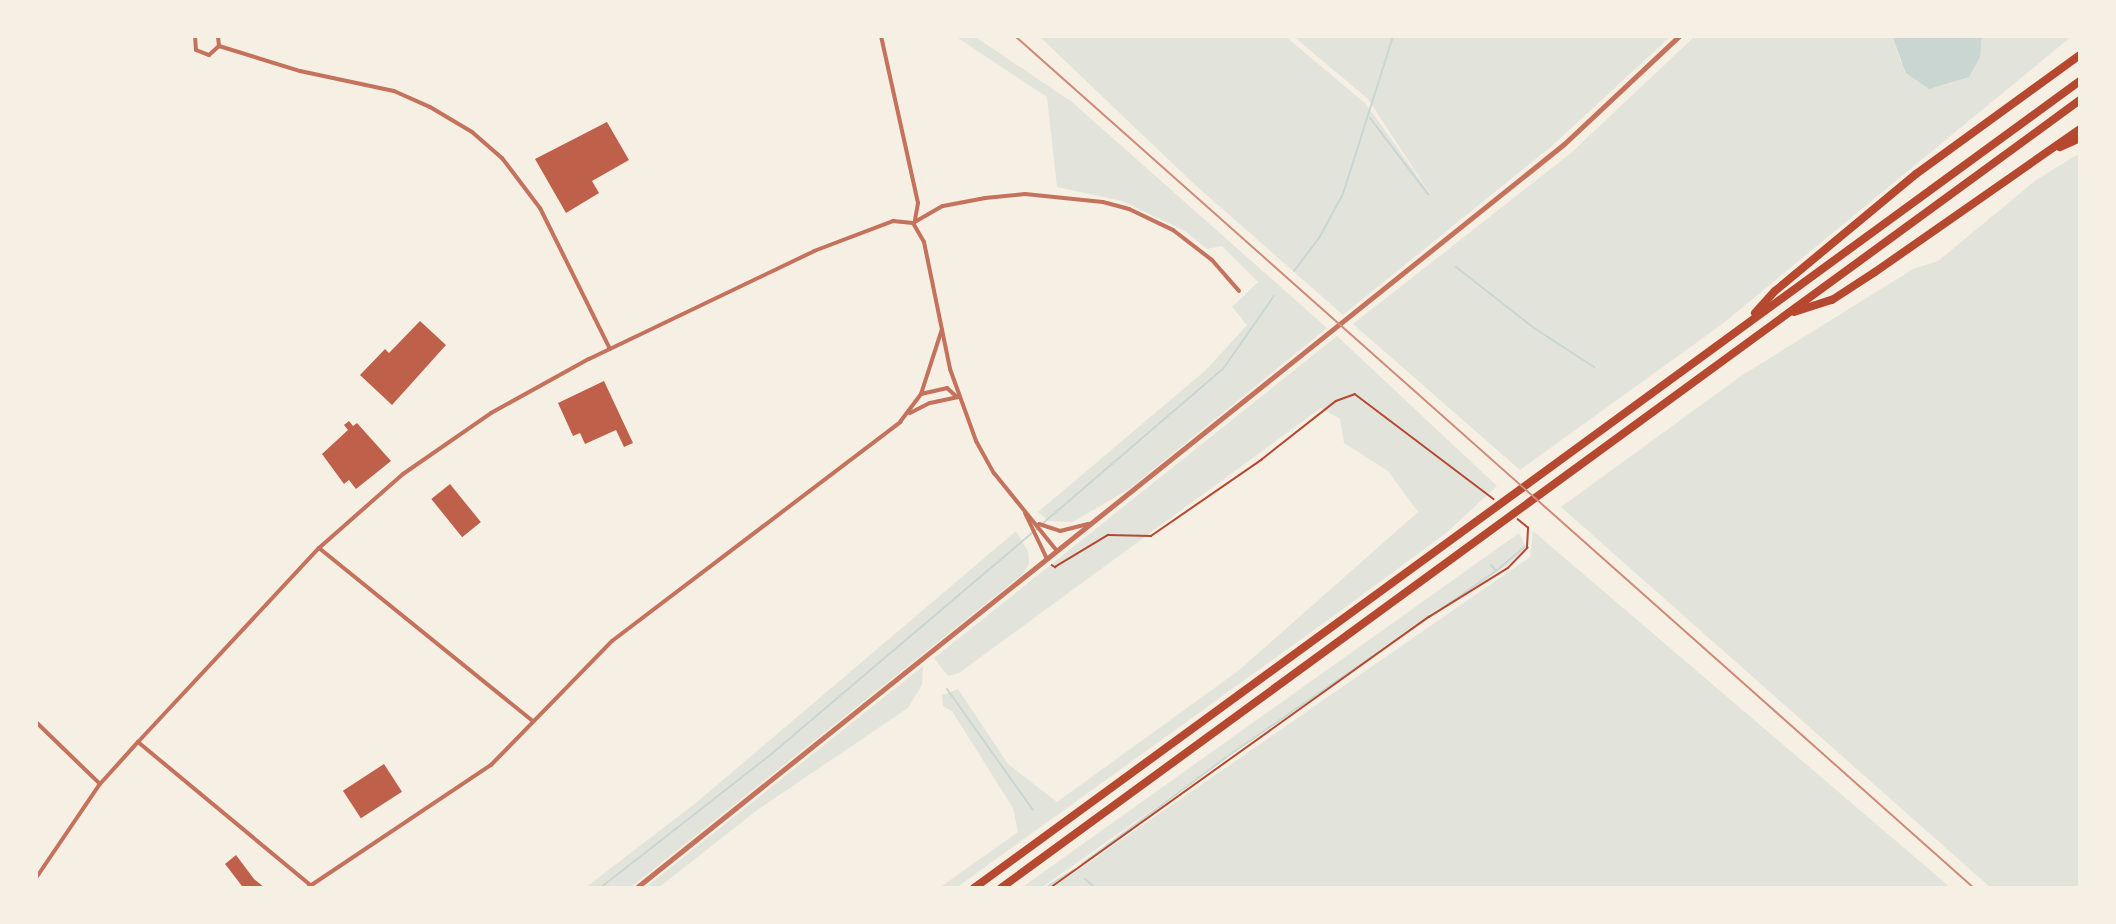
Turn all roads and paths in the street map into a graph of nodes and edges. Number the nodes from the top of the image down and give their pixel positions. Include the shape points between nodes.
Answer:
1 (195, 36) edge
2 (218, 36) edge
3 (881, 36) edge
4 (1679, 36) edge
5 (219, 46) junction
6 (2080, 49) edge
7 (2080, 55) edge
8 (2080, 81) edge
9 (2032, 88) junction
10 (2080, 100) edge
11 (2080, 129) edge
12 (2080, 138) edge
13 (2045, 154) junction
14 (913, 223) junction
15 (1239, 291) dead end
16 (1787, 314) junction
17 (943, 325) junction
18 (1742, 327) junction
19 (610, 349) junction
20 (921, 394) junction
21 (958, 397) junction
22 (907, 415) junction
23 (1496, 505) junction
24 (1024, 512) junction
25 (1510, 516) junction
26 (1036, 522) junction
27 (1094, 522) junction
28 (319, 548) junction
29 (1057, 551) junction
30 (1047, 559) junction
31 (533, 721) junction
32 (36, 722) edge
33 (138, 742) junction
34 (100, 784) junction
35 (36, 878) edge
36 (309, 887) edge
37 (636, 888) edge
38 (974, 888) edge
39 (1001, 888) edge
40 (1050, 888) edge

1 - 5 street via 194,46 199,53 209,55
2 - 5 street
3 - 14 street via 918,203
4 - 27 street via 1571,138
5 - 19 street via 300,71 394,91 472,132 507,163 540,207
6 - 9 highway
7 - 9 highway
8 - 18 highway
9 - 18 highway via 1887,196 1775,291
10 - 16 highway
11 - 13 highway
12 - 13 highway
13 - 16 highway via 1841,294
14 - 15 street via 943,206 985,198 1025,194 1103,202 1129,209 1173,230 1212,260
14 - 17 street via 924,242
14 - 19 street via 892,221 839,241
16 - 25 highway
17 - 20 street
17 - 21 street
18 - 23 highway
19 - 28 street via 528,392 421,461
20 - 21 street via 947,388
20 - 22 street
21 - 22 street via 930,403
21 - 24 street via 987,461
22 - 31 street via 612,640
23 - 30 path via 1355,394 1336,401 1261,460 1151,536 1108,535 1055,567
23 - 38 highway
24 - 26 street
24 - 30 street
25 - 39 highway
25 - 40 path via 1528,528 1527,548 1508,568 1420,624
26 - 27 street via 1060,531
26 - 29 street
27 - 29 street
28 - 31 street
28 - 33 street
29 - 30 street
30 - 37 street
31 - 36 street via 491,765
32 - 34 street
33 - 34 street
33 - 36 street
34 - 35 street

